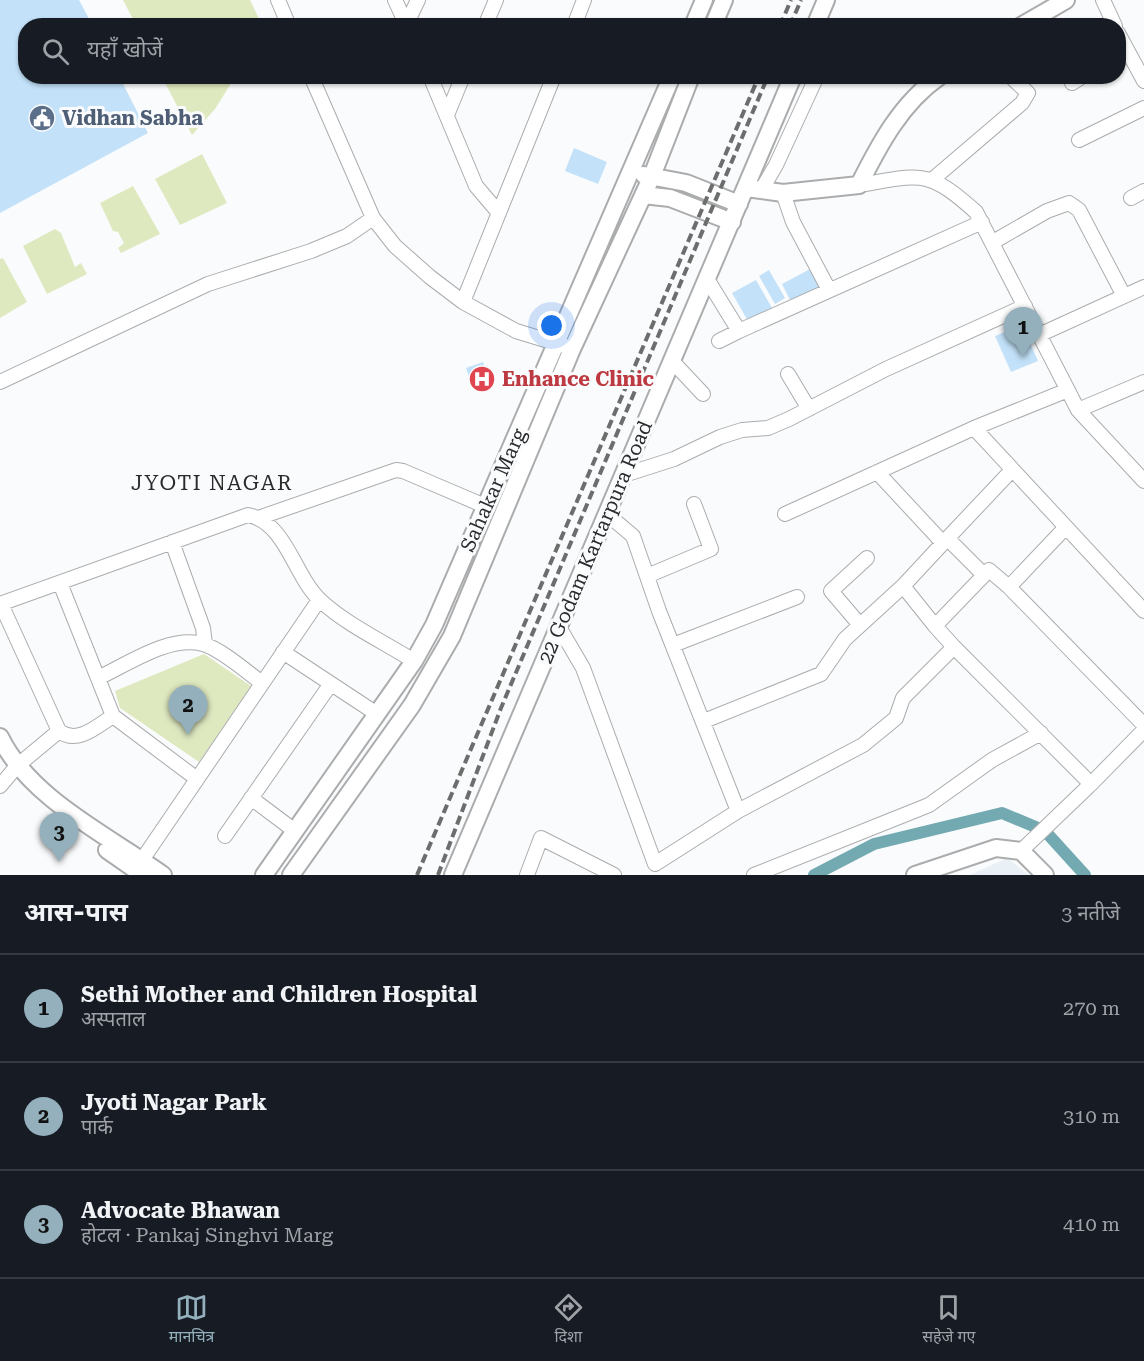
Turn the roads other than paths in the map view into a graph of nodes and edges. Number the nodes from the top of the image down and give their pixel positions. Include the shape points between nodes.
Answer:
1 (278, 0) edge
2 (395, 0) edge
3 (418, 0) edge
4 (496, 0) edge
5 (584, 0) edge
6 (704, 0) edge
7 (724, 0) edge
8 (826, 0) edge
9 (1066, 0) edge
10 (1103, 0) edge
11 (286, 18) edge
12 (404, 18) edge
13 (410, 18) edge
14 (488, 18) edge
15 (577, 18) edge
16 (696, 18) edge
17 (716, 18) edge
18 (818, 18) edge
19 (1035, 18) edge
20 (1111, 18) edge
21 (1144, 50) edge
22 (1126, 55) edge
23 (1144, 81) edge
24 (314, 84) edge
25 (433, 84) edge
26 (461, 84) edge
27 (551, 84) edge
28 (669, 84) edge
29 (689, 84) edge
30 (790, 84) edge
31 (813, 84) edge
32 (932, 84) edge
33 (1019, 84) edge
34 (1144, 108) edge
35 (447, 115) junction
36 (1079, 140) dead end
37 (631, 172) junction
38 (652, 176) junction
39 (933, 179) junction
40 (859, 185) junction
41 (1144, 191) edge
42 (783, 193) junction
43 (749, 194) junction
44 (643, 195) junction
45 (1131, 198) dead end
46 (499, 213) junction
47 (373, 218) junction
48 (732, 222) junction
49 (982, 222) junction
50 (993, 242) junction
51 (707, 279) junction
52 (1144, 287) edge
53 (829, 290) junction
54 (1124, 296) junction
55 (464, 302) junction
56 (1025, 306) junction
57 (739, 331) junction
58 (1039, 334) junction
59 (718, 341) dead end
60 (556, 342) junction
61 (572, 349) junction
62 (672, 361) junction
63 (788, 374) dead end
64 (0, 382) edge
65 (1144, 382) edge
66 (1068, 390) junction
67 (703, 394) dead end
68 (809, 409) junction
69 (1078, 410) junction
70 (974, 428) junction
71 (1012, 470) junction
72 (877, 472) junction
73 (624, 475) junction
74 (1144, 481) edge
75 (694, 504) dead end
76 (485, 506) junction
77 (607, 514) junction
78 (785, 514) dead end
79 (261, 518) junction
80 (1066, 527) junction
81 (946, 541) junction
82 (172, 542) junction
83 (867, 558) dead end
84 (984, 575) junction
85 (647, 576) junction
86 (60, 583) junction
87 (903, 586) junction
88 (1009, 586) junction
89 (797, 597) dead end
90 (320, 600) junction
91 (0, 604) edge
92 (1144, 611) edge
93 (860, 625) junction
94 (934, 626) junction
95 (559, 627) junction
96 (205, 644) junction
97 (673, 645) junction
98 (954, 647) junction
99 (283, 652) junction
100 (414, 661) junction
101 (98, 678) junction
102 (262, 683) junction
103 (330, 685) junction
104 (377, 714) junction
105 (112, 716) junction
106 (704, 721) junction
107 (1144, 724) edge
108 (59, 730) junction
109 (1144, 730) edge
110 (1041, 733) junction
111 (0, 737) edge
112 (7, 772) edge
113 (197, 779) junction
114 (1091, 783) junction
115 (251, 798) junction
116 (738, 811) junction
117 (295, 831) junction
118 (225, 836) dead end
119 (1024, 847) junction
120 (141, 869) edge
121 (658, 870) edge
122 (164, 875) edge
123 (264, 875) edge
124 (291, 875) edge
125 (453, 875) edge
126 (527, 875) edge
127 (614, 875) edge
128 (753, 875) edge
129 (915, 875) edge
130 (1045, 875) edge

1 - 11 street
2 - 12 street
3 - 13 street
4 - 14 street
5 - 15 street
6 - 16 street
7 - 17 street
8 - 18 street
9 - 19 street
10 - 20 street
21 - 22 street
22 - 23 street
24 - 47 street
25 - 35 street
26 - 35 street
27 - 46 street
28 - 37 street, Sahakar Marg
29 - 38 street, Sahakar Marg
30 - 43 street, 22 Godam Kartarpura Road
31 - 43 street via 776,165
32 - 40 street via 901,113 880,142
33 - 39 street via 1029,93 1022,103
34 - 36 street
35 - 46 street via 476,186
37 - 38 street
37 - 60 street, Sahakar Marg
38 - 43 street
38 - 44 street, Sahakar Marg
39 - 40 street via 912,176
39 - 49 street via 951,189
40 - 42 street
41 - 45 street
42 - 43 street
42 - 53 street via 793,222
43 - 48 street, 22 Godam Kartarpura Road
44 - 48 street via 670,198
44 - 61 street, Sahakar Marg
46 - 55 street
47 - 55 street via 395,246
47 - 64 street via 347,236 208,284
48 - 51 street, 22 Godam Kartarpura Road
49 - 50 street
49 - 53 street
50 - 54 street via 1069,203 1079,210
50 - 56 street
51 - 57 street
51 - 62 street, 22 Godam Kartarpura Road
52 - 54 street
53 - 57 street
54 - 58 street
55 - 60 street via 516,331
56 - 58 street
56 - 68 street
57 - 59 street
58 - 66 street
60 - 61 street
60 - 76 street, Sahakar Marg
61 - 124 street, Sahakar Marg via 452,636 412,705
62 - 67 street
62 - 73 street, 22 Godam Kartarpura Road
63 - 68 street
65 - 69 street
66 - 69 street
66 - 70 street
68 - 73 street via 768,428 720,437 674,459
69 - 74 street
70 - 71 street
70 - 72 street
71 - 80 street
71 - 81 street
72 - 78 street
72 - 81 street
73 - 77 street, 22 Godam Kartarpura Road
75 - 85 street via 711,549
76 - 79 street via 396,470
76 - 100 street, Sahakar Marg via 434,625
77 - 85 street via 633,536
77 - 95 street, 22 Godam Kartarpura Road
79 - 82 street via 248,515
79 - 90 street via 275,532
80 - 88 street
80 - 92 street
81 - 84 street
81 - 87 street
82 - 86 street
82 - 96 street via 203,628
83 - 93 street via 831,591
84 - 88 street via 989,570
84 - 94 street
85 - 97 street
86 - 91 street
86 - 101 street
87 - 93 street
87 - 94 street
88 - 107 street
89 - 97 street
90 - 99 street
90 - 100 street
91 - 108 street
93 - 106 street via 845,639 821,674
94 - 98 street
95 - 121 street via 583,668
95 - 125 street, 22 Godam Kartarpura Road
96 - 101 street via 184,642 167,646
96 - 102 street
97 - 106 street
98 - 110 street
98 - 116 street via 903,698 896,718 863,745
99 - 102 street
99 - 103 street
100 - 104 street, Sahakar Marg
101 - 105 street
102 - 113 street
103 - 104 street
103 - 115 street
104 - 117 street, Sahakar Marg
105 - 108 street via 75,737
105 - 113 street
106 - 116 street
108 - 112 street
109 - 114 street
110 - 114 street
110 - 128 street via 992,760 929,805
111 - 112 street
112 - 120 street via 38,787
113 - 120 street
114 - 119 street
115 - 117 street
115 - 118 street
116 - 121 street
117 - 123 street, Sahakar Marg
119 - 129 street via 996,848
119 - 130 street
120 - 122 street
126 - 127 street via 541,838

